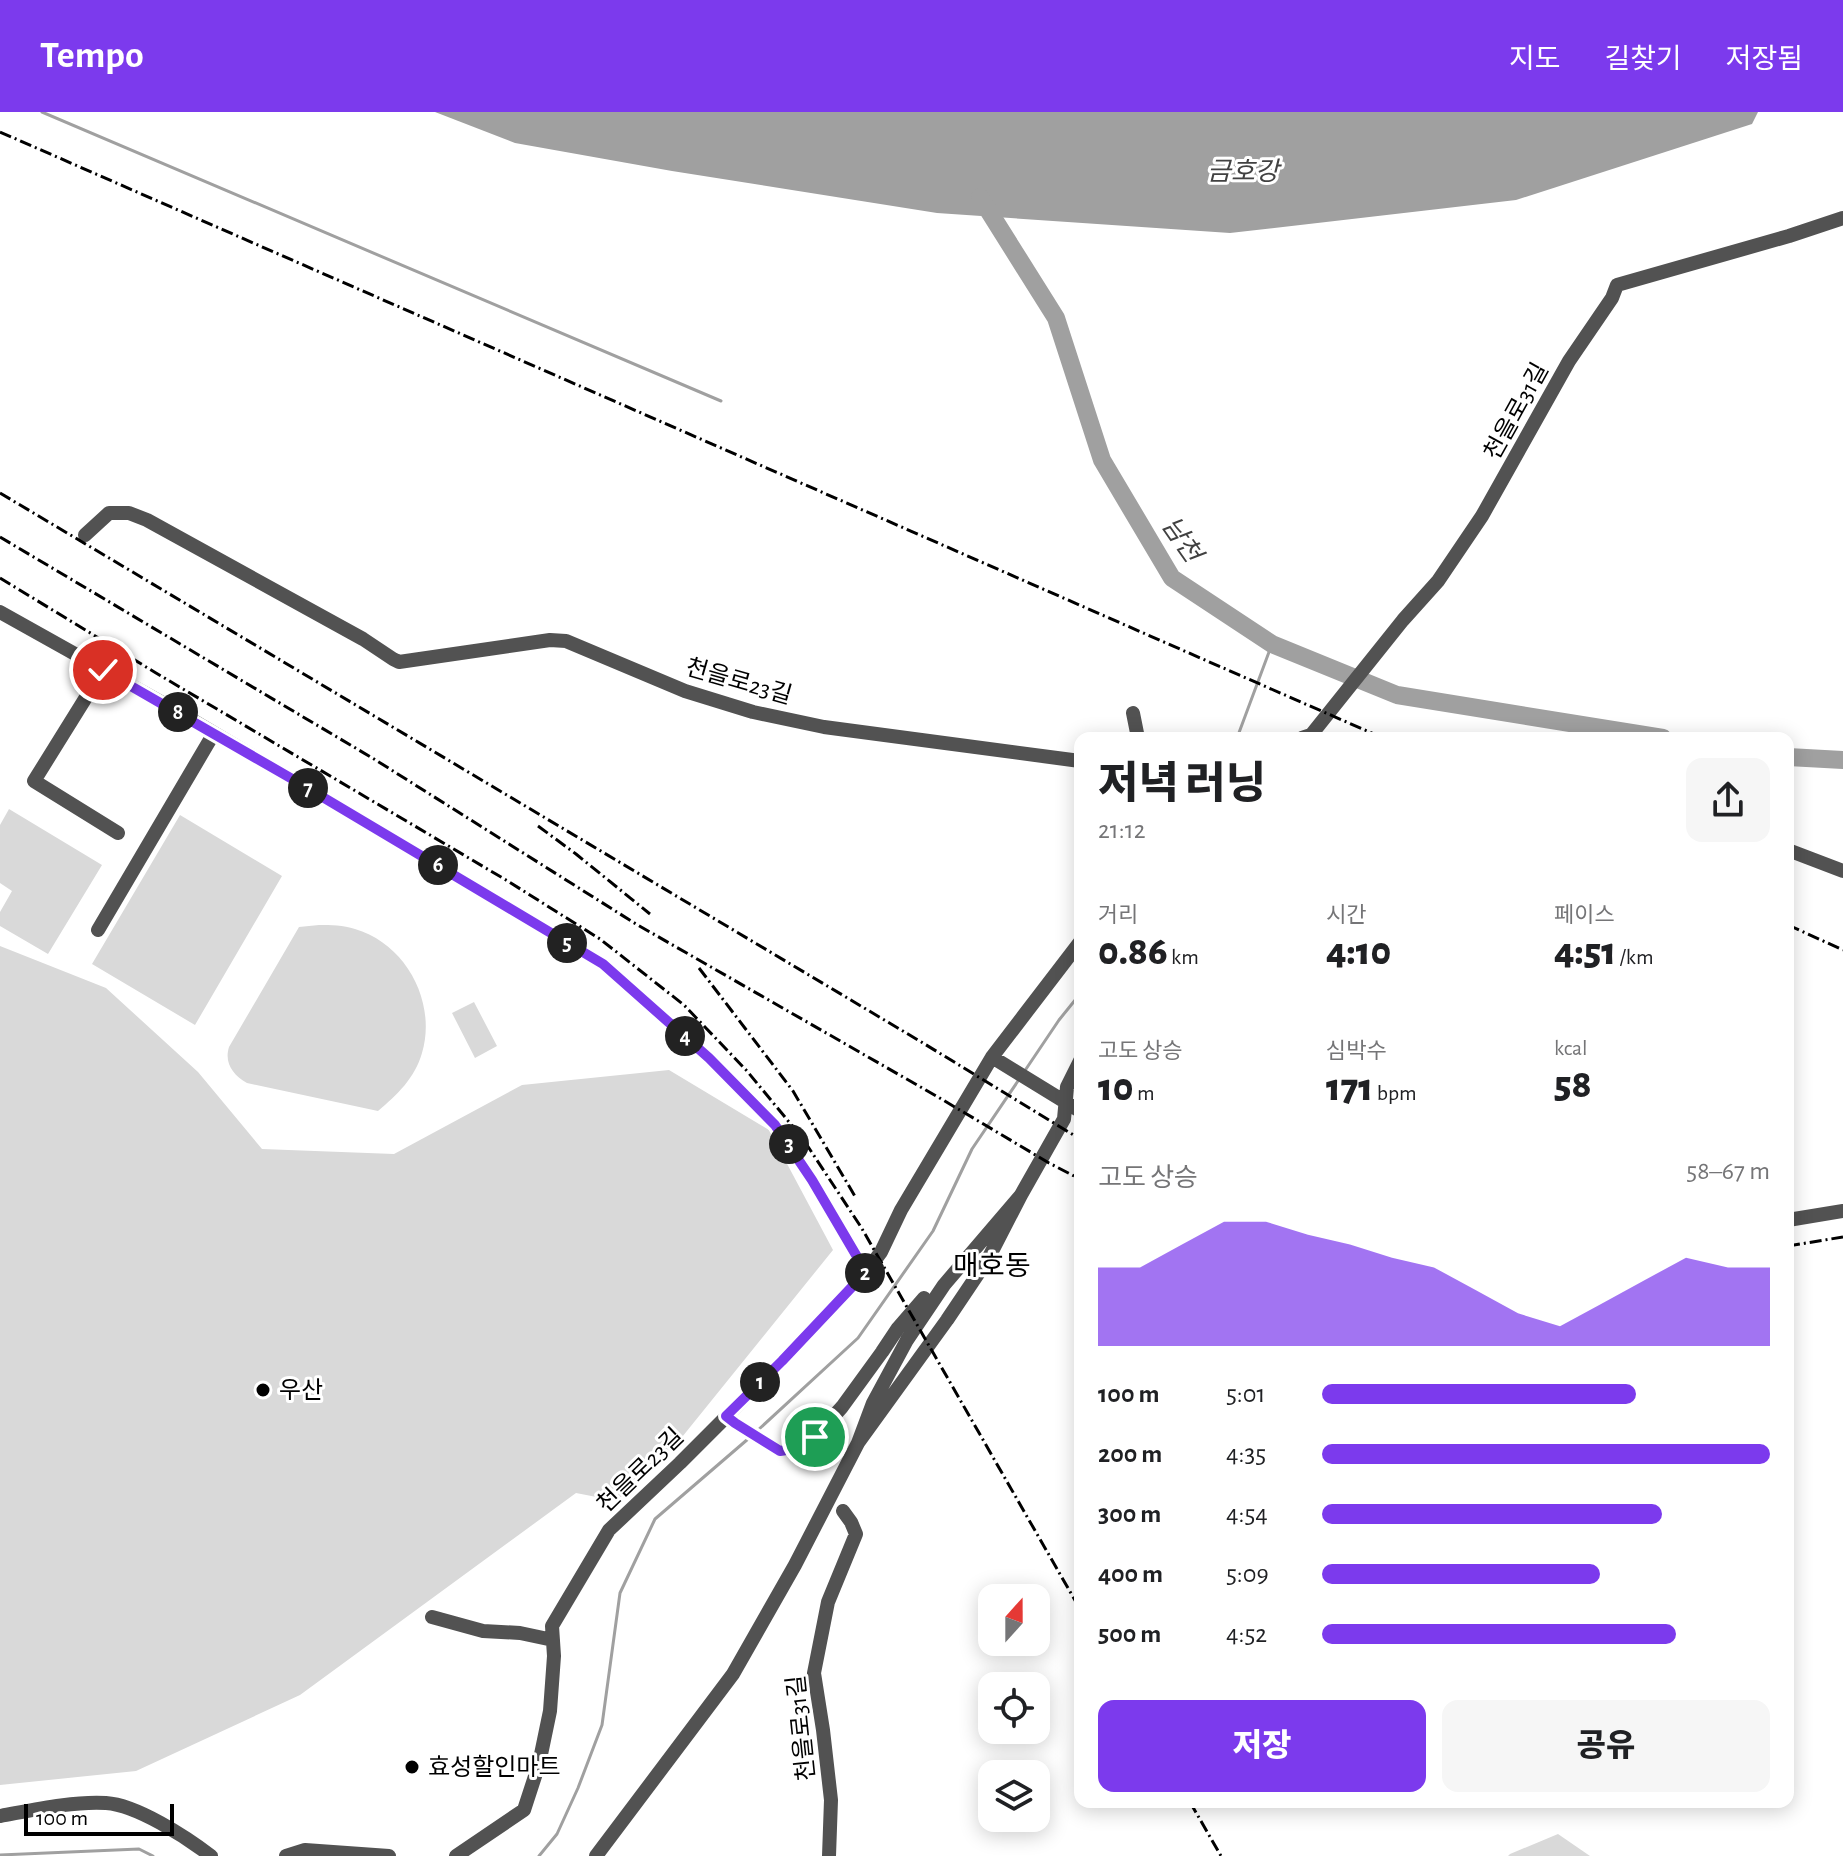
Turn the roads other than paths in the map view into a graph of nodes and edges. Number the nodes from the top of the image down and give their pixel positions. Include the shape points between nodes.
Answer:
1 (1843, 218) edge
2 (85, 535) dead end
3 (0, 612) edge
4 (103, 670) junction
5 (1133, 713) dead end
6 (1137, 732) edge
7 (1314, 732) edge
8 (214, 733) junction
9 (1074, 760) edge
10 (118, 833) dead end
11 (1794, 852) edge
12 (1843, 871) edge
13 (98, 930) dead end
14 (1074, 951) edge
15 (997, 1060) junction
16 (1074, 1073) edge
17 (1074, 1108) edge
18 (1021, 1195) junction
19 (1843, 1211) edge
20 (1794, 1219) edge
21 (866, 1272) junction
22 (924, 1298) dead end
23 (731, 1419) junction
24 (858, 1443) junction
25 (843, 1511) dead end
26 (432, 1617) dead end
27 (553, 1640) junction
28 (0, 1816) edge
29 (211, 1856) edge
30 (286, 1856) edge
31 (389, 1856) edge
32 (456, 1856) edge
33 (596, 1856) edge
34 (829, 1856) edge

1 - 7 street, 천을로31길 via 1617,285 1482,516 1438,581
2 - 9 street, 천을로23길 via 109,513 147,520 399,662 566,641 685,691 753,712 824,727
3 - 4 street
4 - 8 street
4 - 10 street via 34,781
5 - 6 street
8 - 13 street
8 - 21 street via 603,964 775,1125
11 - 12 street
14 - 15 street, 천을로23길
15 - 17 street
15 - 21 street, 천을로23길
16 - 17 street via 1067,1087
17 - 18 street
18 - 24 street via 988,1259
18 - 24 street via 920,1319 873,1403
19 - 20 street
21 - 23 street, 천을로23길
22 - 23 street via 842,1407 800,1448 780,1451
23 - 27 street, 천을로23길 via 609,1530 552,1626
24 - 33 street via 733,1674
25 - 34 street, 천을로31길 via 856,1534 828,1602 814,1673 831,1800
26 - 27 street via 483,1631
27 - 32 street, 천을로23길 via 550,1711 524,1810
28 - 29 street via 107,1803 135,1811
30 - 31 street via 305,1850

